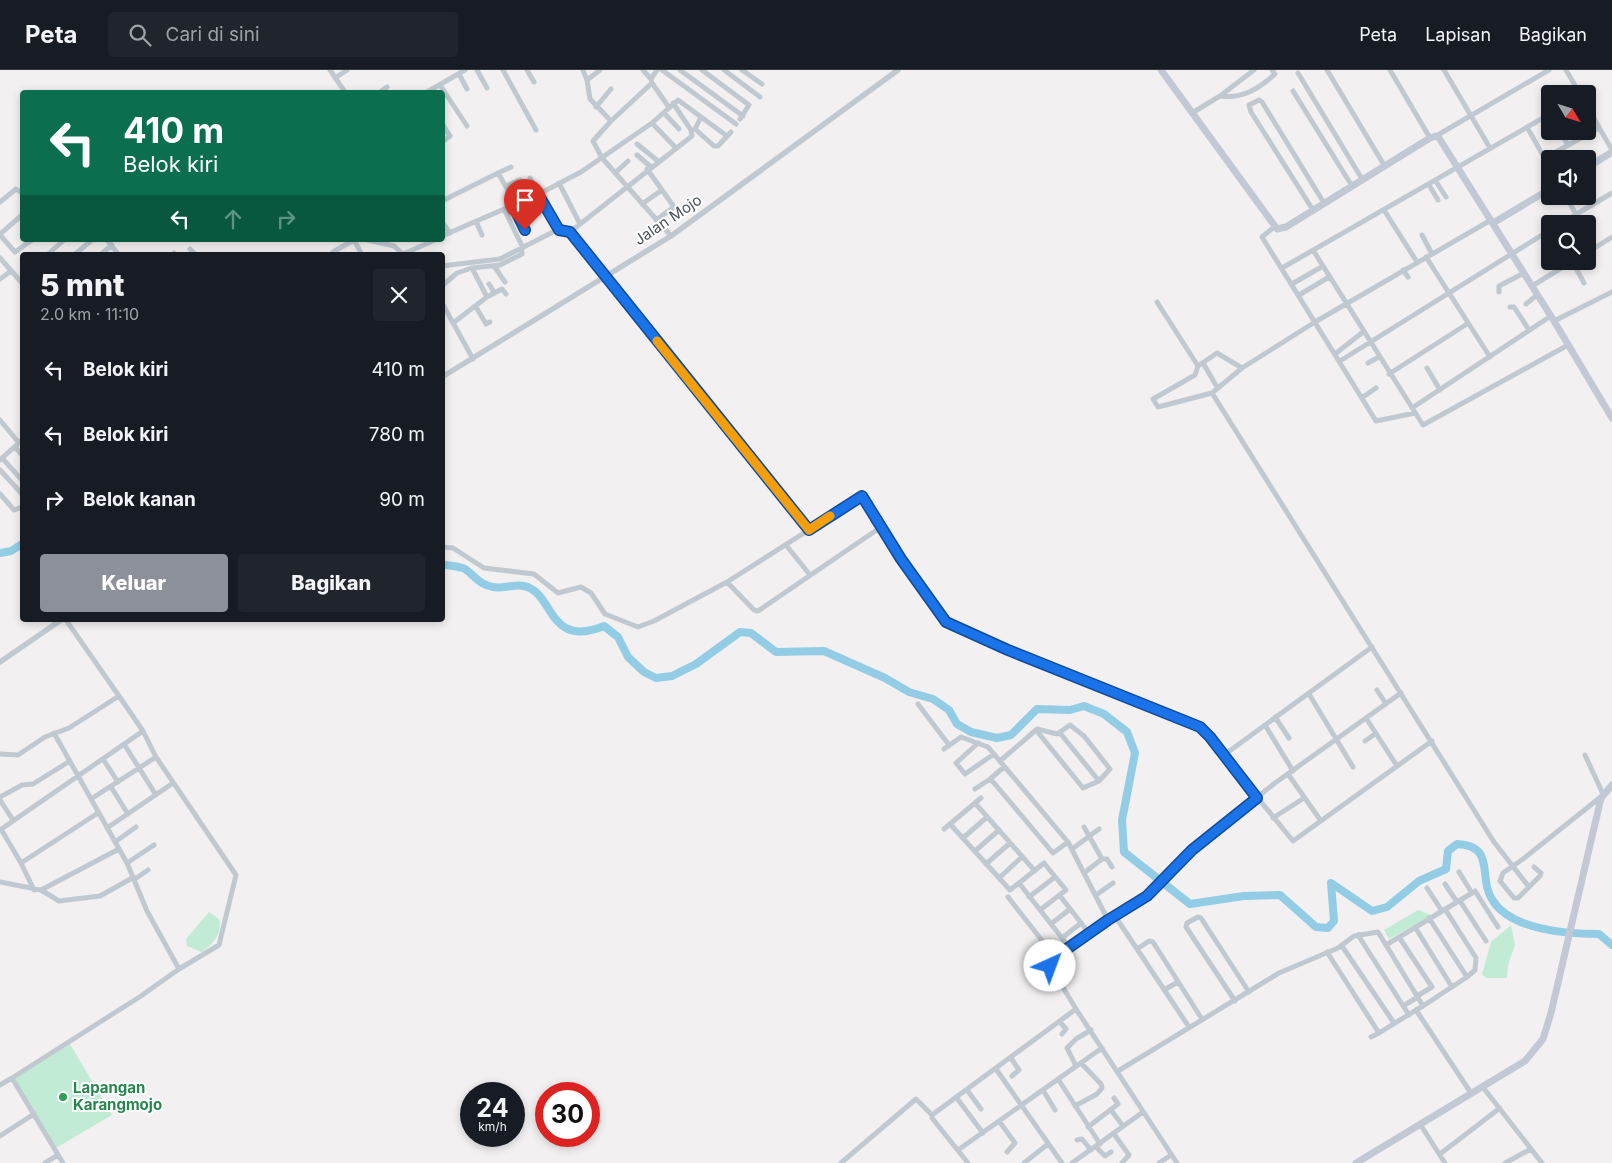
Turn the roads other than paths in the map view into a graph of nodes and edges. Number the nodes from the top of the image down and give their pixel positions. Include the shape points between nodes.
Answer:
1 (330, 70) edge
2 (347, 70) edge
3 (465, 70) edge
4 (477, 70) edge
5 (503, 70) edge
6 (527, 70) edge
7 (583, 70) edge
8 (600, 70) edge
9 (643, 70) edge
10 (657, 70) edge
11 (662, 70) edge
12 (680, 70) edge
13 (724, 70) edge
14 (742, 70) edge
15 (898, 70) edge
16 (1161, 70) edge
17 (1254, 70) edge
18 (1327, 70) edge
19 (1390, 70) edge
20 (1444, 70) edge
21 (1549, 70) edge
22 (1566, 70) edge
23 (703, 71) edge
24 (1273, 72) edge
25 (1298, 73) dead end
26 (459, 74) junction
27 (335, 78) junction
28 (1280, 79) dead end
29 (587, 80) junction
30 (651, 81) junction
31 (534, 82) dead end
32 (696, 82) junction
33 (440, 84) junction
34 (762, 84) dead end
35 (1575, 85) edge
36 (386, 87) dead end
37 (487, 88) dead end
38 (467, 89) dead end
39 (344, 90) edge
40 (382, 90) edge
41 (430, 90) edge
42 (444, 90) edge
43 (610, 90) dead end
44 (1293, 90) dead end
45 (445, 92) edge
46 (1220, 96) junction
47 (760, 97) dead end
48 (671, 105) junction
49 (596, 107) junction
50 (664, 113) junction
51 (1192, 113) junction
52 (1472, 114) junction
53 (701, 117) junction
54 (1541, 119) edge
55 (611, 120) junction
56 (652, 123) junction
57 (1596, 123) edge
58 (735, 125) junction
59 (467, 126) dead end
60 (1527, 127) junction
61 (445, 128) edge
62 (1599, 128) junction
63 (679, 129) dead end
64 (536, 130) dead end
65 (1433, 137) junction
66 (445, 140) edge
67 (1565, 140) edge
68 (637, 144) dead end
69 (1568, 145) junction
70 (675, 147) junction
71 (1490, 148) junction
72 (1559, 150) edge
73 (1541, 151) edge
74 (1612, 151) edge
75 (637, 155) dead end
76 (602, 158) junction
77 (658, 161) junction
78 (628, 162) dead end
79 (1596, 162) edge
80 (1384, 165) junction
81 (511, 167) dead end
82 (1457, 167) junction
83 (649, 168) junction
84 (498, 173) junction
85 (615, 173) junction
86 (530, 178) dead end
87 (1362, 179) junction
88 (520, 180) dead end
89 (1310, 180) junction
90 (1435, 180) junction
91 (559, 183) junction
92 (1429, 184) junction
93 (506, 186) junction
94 (626, 186) junction
95 (1300, 186) junction
96 (1352, 186) junction
97 (662, 190) junction
98 (20, 192) edge
99 (1612, 193) edge
100 (538, 194) junction
101 (1541, 194) edge
102 (1446, 197) dead end
103 (445, 200) edge
104 (1438, 200) dead end
105 (0, 202) edge
106 (1324, 203) junction
107 (642, 204) junction
108 (514, 205) junction
109 (1570, 205) edge
110 (504, 209) junction
111 (1313, 210) junction
112 (1384, 210) junction
113 (1575, 214) joint
114 (20, 217) edge
115 (656, 220) junction
116 (476, 221) junction
117 (1492, 222) junction
118 (580, 224) junction
119 (445, 226) edge
120 (1274, 227) junction
121 (525, 230) dead end
122 (559, 230) junction
123 (570, 232) junction
124 (450, 233) junction
125 (0, 235) edge
126 (445, 235) edge
127 (482, 235) dead end
128 (1422, 235) dead end
129 (670, 236) junction
130 (1541, 236) edge
131 (1612, 237) edge
132 (29, 242) edge
133 (62, 242) edge
134 (90, 242) edge
135 (109, 242) edge
136 (350, 242) edge
137 (377, 242) edge
138 (431, 242) edge
139 (112, 245) junction
140 (1596, 247) edge
141 (190, 249) dead end
142 (522, 250) junction
143 (1313, 250) junction
144 (50, 252) edge
145 (78, 252) edge
146 (104, 252) edge
147 (117, 252) edge
148 (193, 252) edge
149 (333, 252) edge
150 (404, 252) edge
151 (411, 252) edge
152 (1432, 254) junction
153 (1513, 255) junction
154 (1426, 257) junction
155 (0, 258) edge
156 (1417, 262) junction
157 (445, 266) edge
158 (494, 266) junction
159 (1323, 266) junction
160 (472, 268) junction
161 (1282, 268) junction
162 (1403, 270) junction
163 (1558, 270) edge
164 (1577, 270) edge
165 (10, 271) junction
166 (1524, 273) junction
167 (20, 276) edge
168 (605, 276) junction
169 (1329, 277) junction
170 (1408, 277) dead end
171 (0, 279) edge
172 (504, 282) dead end
173 (445, 283) edge
174 (1584, 283) dead end
175 (489, 284) dead end
176 (1292, 284) junction
177 (1532, 286) junction
178 (494, 292) junction
179 (1499, 292) dead end
180 (1612, 292) edge
181 (506, 294) dead end
182 (1298, 294) junction
183 (1448, 294) junction
184 (1537, 295) junction
185 (487, 297) junction
186 (1157, 302) dead end
187 (1346, 304) junction
188 (1526, 304) dead end
189 (476, 306) junction
190 (1510, 307) dead end
191 (445, 308) edge
192 (1553, 319) junction
193 (490, 322) dead end
194 (1315, 322) junction
195 (453, 323) junction
196 (1467, 324) junction
197 (1529, 330) junction
198 (1363, 332) junction
199 (1370, 342) junction
200 (1568, 345) junction
201 (1335, 354) junction
202 (1379, 357) junction
203 (1490, 357) junction
204 (472, 358) junction
205 (1340, 362) junction
206 (1368, 363) dead end
207 (1200, 365) junction
208 (1242, 368) junction
209 (1427, 368) dead end
210 (1389, 374) junction
211 (445, 375) edge
212 (1217, 387) junction
213 (1376, 388) dead end
214 (1440, 390) junction
215 (1212, 393) junction
216 (1363, 397) junction
217 (1412, 408) junction
218 (1415, 413) junction
219 (1612, 418) edge
220 (0, 420) edge
221 (19, 443) edge
222 (1, 459) edge
223 (0, 470) edge
224 (20, 478) edge
225 (20, 492) edge
226 (0, 494) edge
227 (20, 508) edge
228 (881, 527) junction
229 (808, 529) junction
230 (786, 545) junction
231 (445, 547) edge
232 (810, 575) junction
233 (727, 582) junction
234 (58, 622) edge
235 (67, 622) edge
236 (1372, 647) junction
237 (0, 662) edge
238 (1377, 690) dead end
239 (1401, 693) junction
240 (1308, 694) junction
241 (119, 696) junction
242 (918, 704) dead end
243 (1386, 704) junction
244 (1276, 717) junction
245 (1366, 718) junction
246 (1265, 725) junction
247 (1036, 730) junction
248 (143, 731) junction
249 (54, 733) junction
250 (1060, 733) junction
251 (1375, 734) junction
252 (1289, 738) dead end
253 (1336, 740) junction
254 (1365, 741) dead end
255 (1432, 741) junction
256 (978, 743) junction
257 (124, 744) junction
258 (949, 745) junction
259 (944, 749) dead end
260 (0, 754) edge
261 (994, 754) junction
262 (1224, 755) junction
263 (1585, 755) dead end
264 (156, 757) junction
265 (103, 759) junction
266 (70, 761) junction
267 (1000, 761) junction
268 (1397, 766) junction
269 (1004, 767) junction
270 (1354, 767) dead end
271 (141, 768) junction
272 (1293, 771) junction
273 (1288, 774) junction
274 (78, 776) junction
275 (990, 779) junction
276 (1099, 781) junction
277 (118, 782) junction
278 (173, 783) junction
279 (1612, 785) edge
280 (111, 787) junction
281 (976, 789) dead end
282 (156, 794) junction
283 (1603, 795) junction
284 (0, 797) edge
285 (981, 798) dead end
286 (1257, 798) junction
287 (1304, 798) junction
288 (91, 799) junction
289 (0, 800) edge
290 (975, 804) junction
291 (98, 813) junction
292 (128, 814) junction
293 (988, 817) junction
294 (1273, 818) junction
295 (13, 820) junction
296 (1321, 820) junction
297 (950, 824) junction
298 (136, 827) dead end
299 (1084, 827) dead end
300 (107, 828) junction
301 (0, 829) edge
302 (944, 829) dead end
303 (1099, 829) dead end
304 (999, 830) junction
305 (1089, 836) junction
306 (963, 838) junction
307 (115, 842) junction
308 (1068, 842) junction
309 (1010, 843) junction
310 (154, 845) dead end
311 (119, 849) junction
312 (1072, 849) junction
313 (975, 851) junction
314 (1022, 857) junction
315 (1102, 859) junction
316 (21, 862) junction
317 (127, 863) junction
318 (986, 864) junction
319 (1511, 866) junction
320 (1112, 867) dead end
321 (1534, 867) dead end
322 (148, 870) dead end
323 (1035, 871) junction
324 (1459, 872) dead end
325 (1084, 873) junction
326 (1055, 877) junction
327 (134, 878) junction
328 (999, 878) junction
329 (0, 882) edge
330 (1019, 883) junction
331 (1112, 883) dead end
332 (1445, 884) dead end
333 (1529, 887) junction
334 (1427, 888) dead end
335 (34, 890) junction
336 (41, 890) junction
337 (1472, 893) junction
338 (1096, 895) junction
339 (1060, 896) junction
340 (1008, 897) dead end
341 (1029, 897) junction
342 (1458, 901) junction
343 (1070, 909) junction
344 (1040, 910) junction
345 (1443, 910) junction
346 (1114, 916) junction
347 (1429, 918) junction
348 (1108, 920) junction
349 (1081, 923) junction
350 (1051, 924) junction
351 (1415, 927) junction
352 (1498, 927) dead end
353 (1089, 933) junction
354 (1358, 935) junction
355 (1399, 937) junction
356 (1062, 938) junction
357 (1486, 941) dead end
358 (1386, 945) junction
359 (1342, 946) junction
360 (1069, 947) junction
361 (1137, 949) junction
362 (1326, 952) junction
363 (1055, 957) junction
364 (179, 969) junction
365 (1467, 977) junction
366 (1178, 982) junction
367 (1452, 987) junction
368 (1164, 990) junction
369 (1249, 992) junction
370 (1418, 996) junction
371 (1235, 1001) junction
372 (1403, 1006) junction
373 (1423, 1006) junction
374 (1076, 1009) junction
375 (1416, 1010) junction
376 (1408, 1015) junction
377 (1200, 1016) dead end
378 (1060, 1022) junction
379 (1394, 1023) junction
380 (1187, 1024) dead end
381 (1091, 1030) junction
382 (1379, 1032) junction
383 (1062, 1034) dead end
384 (1371, 1037) dead end
385 (1102, 1048) junction
386 (1011, 1058) junction
387 (1079, 1064) junction
388 (996, 1069) junction
389 (1118, 1071) junction
390 (1012, 1076) dead end
391 (12, 1078) junction
392 (1058, 1079) junction
393 (0, 1086) edge
394 (1482, 1086) junction
395 (967, 1090) junction
396 (1043, 1090) junction
397 (1471, 1093) junction
398 (956, 1097) junction
399 (1114, 1098) dead end
400 (1021, 1105) junction
401 (1075, 1106) junction
402 (1500, 1108) junction
403 (981, 1109) dead end
404 (1055, 1110) dead end
405 (1112, 1110) junction
406 (1143, 1112) junction
407 (34, 1114) junction
408 (932, 1114) junction
409 (999, 1121) junction
410 (1420, 1124) junction
411 (1123, 1126) junction
412 (1088, 1127) junction
413 (983, 1132) junction
414 (1114, 1134) junction
415 (0, 1136) edge
416 (1078, 1140) dead end
417 (1048, 1144) junction
418 (1095, 1147) junction
419 (1531, 1148) junction
420 (958, 1150) junction
421 (1007, 1152) dead end
422 (1111, 1152) dead end
423 (58, 1154) junction
424 (1440, 1154) junction
425 (1171, 1155) junction
426 (1129, 1161) edge
427 (1361, 1162) edge
428 (45, 1163) edge
429 (63, 1163) edge
430 (841, 1163) edge
431 (968, 1163) edge
432 (1024, 1163) edge
433 (1062, 1163) edge
434 (1072, 1163) edge
435 (1122, 1163) edge
436 (1159, 1163) edge
437 (1177, 1163) edge
438 (1445, 1163) edge
439 (1505, 1163) edge
440 (1542, 1163) edge

1 - 27 street
2 - 27 street
3 - 26 street
4 - 37 street
5 - 64 street
6 - 31 street
7 - 29 street
8 - 29 street
9 - 30 street
10 - 30 street
11 - 58 street
12 - 32 street
13 - 47 street
14 - 34 street
15 - 129 street, Jalan Mojo
16 - 51 main road
17 - 46 street
18 - 80 street
19 - 65 street
20 - 52 street
21 - 52 street
22 - 35 street
23 - 32 street
23 - 58 street via 749,105
24 - 28 street
24 - 46 street via 1248,93 1238,97
25 - 87 street
26 - 33 street
26 - 38 street
27 - 39 street
29 - 49 street via 588,95
30 - 48 street
30 - 55 street
32 - 58 street
33 - 41 street
33 - 42 street
36 - 40 street
43 - 49 street
44 - 96 street
45 - 59 street
46 - 51 street
48 - 50 street
48 - 53 street via 678,100
48 - 70 street via 692,134
49 - 55 street
50 - 56 street
50 - 63 street
51 - 120 main road
52 - 65 street
52 - 71 street
53 - 58 street
53 - 58 street via 695,130 714,146
54 - 60 street
55 - 76 street via 593,139
56 - 70 street
56 - 76 street
57 - 62 street
60 - 71 street
60 - 73 street
61 - 66 street via 450,134
62 - 69 street
62 - 74 street
65 - 80 main road
65 - 82 main road via 1440,140
67 - 69 street
68 - 77 street
69 - 72 street
70 - 77 street
71 - 82 street
74 - 79 main road
75 - 83 street
76 - 85 street
76 - 91 street
77 - 83 street
78 - 85 street
80 - 87 main road
81 - 84 street
82 - 90 street
82 - 117 main road
83 - 94 street
83 - 97 street
84 - 93 street
84 - 103 street
85 - 94 street
86 - 100 street
87 - 96 main road
88 - 93 street
89 - 95 street
89 - 95 street via 1262,102 1258,100 1249,105
89 - 106 street
90 - 92 street
90 - 102 street
91 - 100 street
91 - 118 street
92 - 104 street
92 - 112 street
93 - 108 street
94 - 107 street
94 - 118 street
95 - 111 street
96 - 106 main road
97 - 107 street
97 - 115 street via 674,207
98 - 105 street via 16,189
99 - 113 street
100 - 108 street
100 - 122 street
101 - 117 main road
106 - 111 main road
107 - 115 street
108 - 110 street
108 - 121 street
109 - 113 street
110 - 116 street
110 - 142 street
111 - 120 main road via 1283,229
112 - 143 street
112 - 156 street
114 - 125 street
115 - 129 street
116 - 124 street
116 - 127 street
117 - 152 street
117 - 153 main road
118 - 123 street
119 - 124 street
120 - 161 street via 1262,237
122 - 123 street
122 - 142 street
123 - 168 street
124 - 126 street
125 - 132 street via 15,252
128 - 152 street
129 - 168 street, Jalan Mojo
130 - 153 street
131 - 140 street
133 - 144 street
134 - 145 street
135 - 139 street
136 - 149 street
137 - 150 street
138 - 151 street
139 - 146 street
139 - 147 street
141 - 148 street
142 - 157 street via 496,260
142 - 158 street via 505,263
143 - 159 street
143 - 161 street
152 - 154 street
153 - 166 main road
153 - 183 street
154 - 156 street
154 - 183 street
155 - 165 street
156 - 162 street
158 - 160 street
158 - 172 street
159 - 169 street
159 - 176 street
160 - 173 street via 457,273
160 - 185 street
161 - 176 street
162 - 170 street
162 - 187 street
163 - 177 street
164 - 174 street
165 - 167 street
165 - 171 street
166 - 177 main road
166 - 179 street via 1499,286
168 - 204 street, Jalan Mojo
168 - 229 street
169 - 182 street
169 - 187 street
175 - 178 street
176 - 182 street
177 - 184 main road
178 - 181 street via 502,289
178 - 185 street
180 - 192 street
182 - 194 street
183 - 196 street
183 - 199 street
184 - 188 street
184 - 192 main road
185 - 189 street
186 - 207 street
187 - 194 street
187 - 198 street
189 - 193 street via 486,324
189 - 195 street
190 - 197 street via 1514,307
191 - 195 street
192 - 197 street
192 - 200 main road
194 - 201 street
194 - 208 street
195 - 204 street
196 - 203 street
196 - 210 street
197 - 203 street
198 - 199 street
198 - 201 street
199 - 202 street
199 - 205 street
200 - 218 street via 1424,425
200 - 219 main road
201 - 205 street
202 - 206 street
202 - 210 street
203 - 214 street
204 - 211 street, Jalan Mojo
205 - 216 street
207 - 208 street via 1218,353
207 - 212 street
207 - 215 street via 1195,375 1153,397 1156,405 1159,407
208 - 212 street
209 - 214 street
210 - 217 street
212 - 215 street
213 - 216 street
214 - 217 street
215 - 236 street
216 - 218 street via 1376,420
217 - 218 street
220 - 221 street
221 - 222 street
222 - 224 street
223 - 225 street
226 - 227 street via 14,510
228 - 229 street via 862,496
228 - 232 street
228 - 262 street via 946,622 1195,724
229 - 230 street
230 - 232 street
230 - 233 street
231 - 233 street via 453,548 484,568 534,574 558,593 581,587 591,593 605,614 638,627
232 - 233 street via 758,611
234 - 237 street
235 - 241 street
236 - 239 street
236 - 240 street
238 - 243 street
239 - 243 street
239 - 255 street
240 - 244 street
240 - 253 street
241 - 248 street
241 - 249 street via 69,728
242 - 258 street
243 - 245 street
244 - 246 street
244 - 252 street
245 - 251 street
245 - 253 street
246 - 262 street
246 - 272 street
247 - 250 street
247 - 267 street
247 - 276 street via 1083,788
248 - 257 street
248 - 264 street
249 - 260 street via 16,756
249 - 266 street
250 - 276 street
250 - 276 street via 1072,726 1110,767
251 - 254 street
251 - 268 street
253 - 270 street
253 - 272 street
255 - 268 street
255 - 319 street
256 - 258 street via 961,737
256 - 261 street
256 - 261 street via 956,763 965,774
257 - 265 street
257 - 271 street
258 - 259 street
261 - 267 street
262 - 286 street
263 - 283 street
264 - 271 street
264 - 278 street
265 - 274 street
265 - 277 street
266 - 274 street
266 - 284 street via 33,784 22,785
267 - 269 street
268 - 296 street
269 - 275 street
269 - 308 street
271 - 277 street
271 - 282 street
272 - 273 street
273 - 286 street
273 - 287 street
274 - 288 street
274 - 295 street
275 - 281 street
275 - 308 street via 1053,852
277 - 280 street
278 - 282 street
278 - 364 street via 236,875 219,945
279 - 283 main road
280 - 288 street
280 - 292 street
282 - 292 street
283 - 319 street
283 - 394 main road via 1551,1014 1539,1046 1525,1061
285 - 290 street
286 - 294 street
286 - 346 street via 1192,850 1141,901
287 - 294 street
287 - 296 street
288 - 291 street
289 - 295 street
290 - 293 street
290 - 297 street
291 - 300 street
291 - 316 street
292 - 300 street
293 - 304 street
293 - 306 street
294 - 296 street via 1293,841
295 - 301 street
297 - 302 street
297 - 306 street
298 - 307 street
299 - 305 street
300 - 307 street
301 - 316 street
303 - 305 street
304 - 309 street
304 - 313 street
305 - 312 street
305 - 315 street
306 - 313 street
307 - 311 street
308 - 312 street
309 - 314 street
309 - 318 street
310 - 317 street
311 - 317 street
311 - 336 street
312 - 325 street
313 - 318 street
314 - 323 street
314 - 328 street
315 - 320 street via 1107,859
315 - 325 street
316 - 335 street
317 - 327 street
318 - 328 street
319 - 333 street
319 - 333 street via 1500,879 1513,897 1517,899
321 - 333 street via 1541,874
322 - 327 street
323 - 326 street via 1044,863
323 - 330 street
324 - 337 street
325 - 338 street
326 - 339 street via 1066,890
326 - 341 street
327 - 336 street via 94,897 59,901
327 - 364 street via 147,911
328 - 330 street via 1010,890
329 - 335 street
330 - 341 street
331 - 338 street
332 - 342 street
334 - 345 street
335 - 336 street
337 - 342 street
337 - 352 street via 1475,892
338 - 348 street
339 - 343 street
339 - 344 street
340 - 363 street
341 - 344 street
342 - 345 street
342 - 357 street
343 - 349 street
343 - 350 street
344 - 350 street
345 - 347 street
345 - 365 street via 1476,958 1475,970
346 - 348 street
346 - 361 street
347 - 351 street
347 - 365 street
348 - 353 street
349 - 353 street
349 - 356 street
350 - 356 street
351 - 355 street
351 - 367 street
353 - 360 street
354 - 358 street via 1378,932
354 - 359 street
354 - 372 street
355 - 358 street
355 - 370 street via 1432,987
356 - 360 street
358 - 370 street
359 - 362 street
359 - 379 street
360 - 363 street
361 - 366 street via 1152,941
361 - 368 street
362 - 369 street via 1289,968
362 - 382 street
363 - 374 street via 1050,966
364 - 391 street
365 - 367 street
366 - 368 street
366 - 377 street
367 - 373 street
368 - 380 street
369 - 371 street
369 - 371 street via 1201,918 1187,923 1186,927
370 - 372 street
370 - 373 street
371 - 389 street
372 - 376 street
373 - 375 street
374 - 378 street
374 - 381 street
375 - 376 street
375 - 397 street
376 - 379 street
378 - 383 street via 1066,1029
378 - 386 street
379 - 382 street
381 - 385 street
381 - 387 street via 1067,1048
382 - 384 street
385 - 387 street
385 - 389 street
386 - 388 street
386 - 390 street via 1020,1070
387 - 392 street
387 - 401 street via 1102,1084 1102,1088
388 - 395 street
388 - 400 street
389 - 406 street
391 - 393 street
391 - 407 street
392 - 396 street
392 - 401 street
394 - 397 main road
394 - 402 street
395 - 398 street
395 - 403 street
396 - 400 street
396 - 404 street
397 - 410 main road
398 - 408 street
398 - 413 street
399 - 405 street via 1118,1104
400 - 409 street
400 - 417 street
401 - 412 street
402 - 419 street
402 - 424 street
405 - 411 street
405 - 412 street
406 - 411 street
406 - 425 street
407 - 415 street
407 - 423 street
408 - 420 street
408 - 430 street via 916,1099
409 - 413 street
409 - 421 street via 1015,1144
410 - 424 street
410 - 427 main road
411 - 414 street
412 - 418 street
413 - 420 street
414 - 418 street
414 - 426 street via 1127,1152
416 - 418 street
417 - 432 street
417 - 433 street
418 - 422 street via 1106,1156
418 - 434 street
419 - 439 street
419 - 440 street
420 - 431 street
423 - 428 street
423 - 429 street
424 - 438 street
425 - 436 street
425 - 437 street
426 - 435 street

